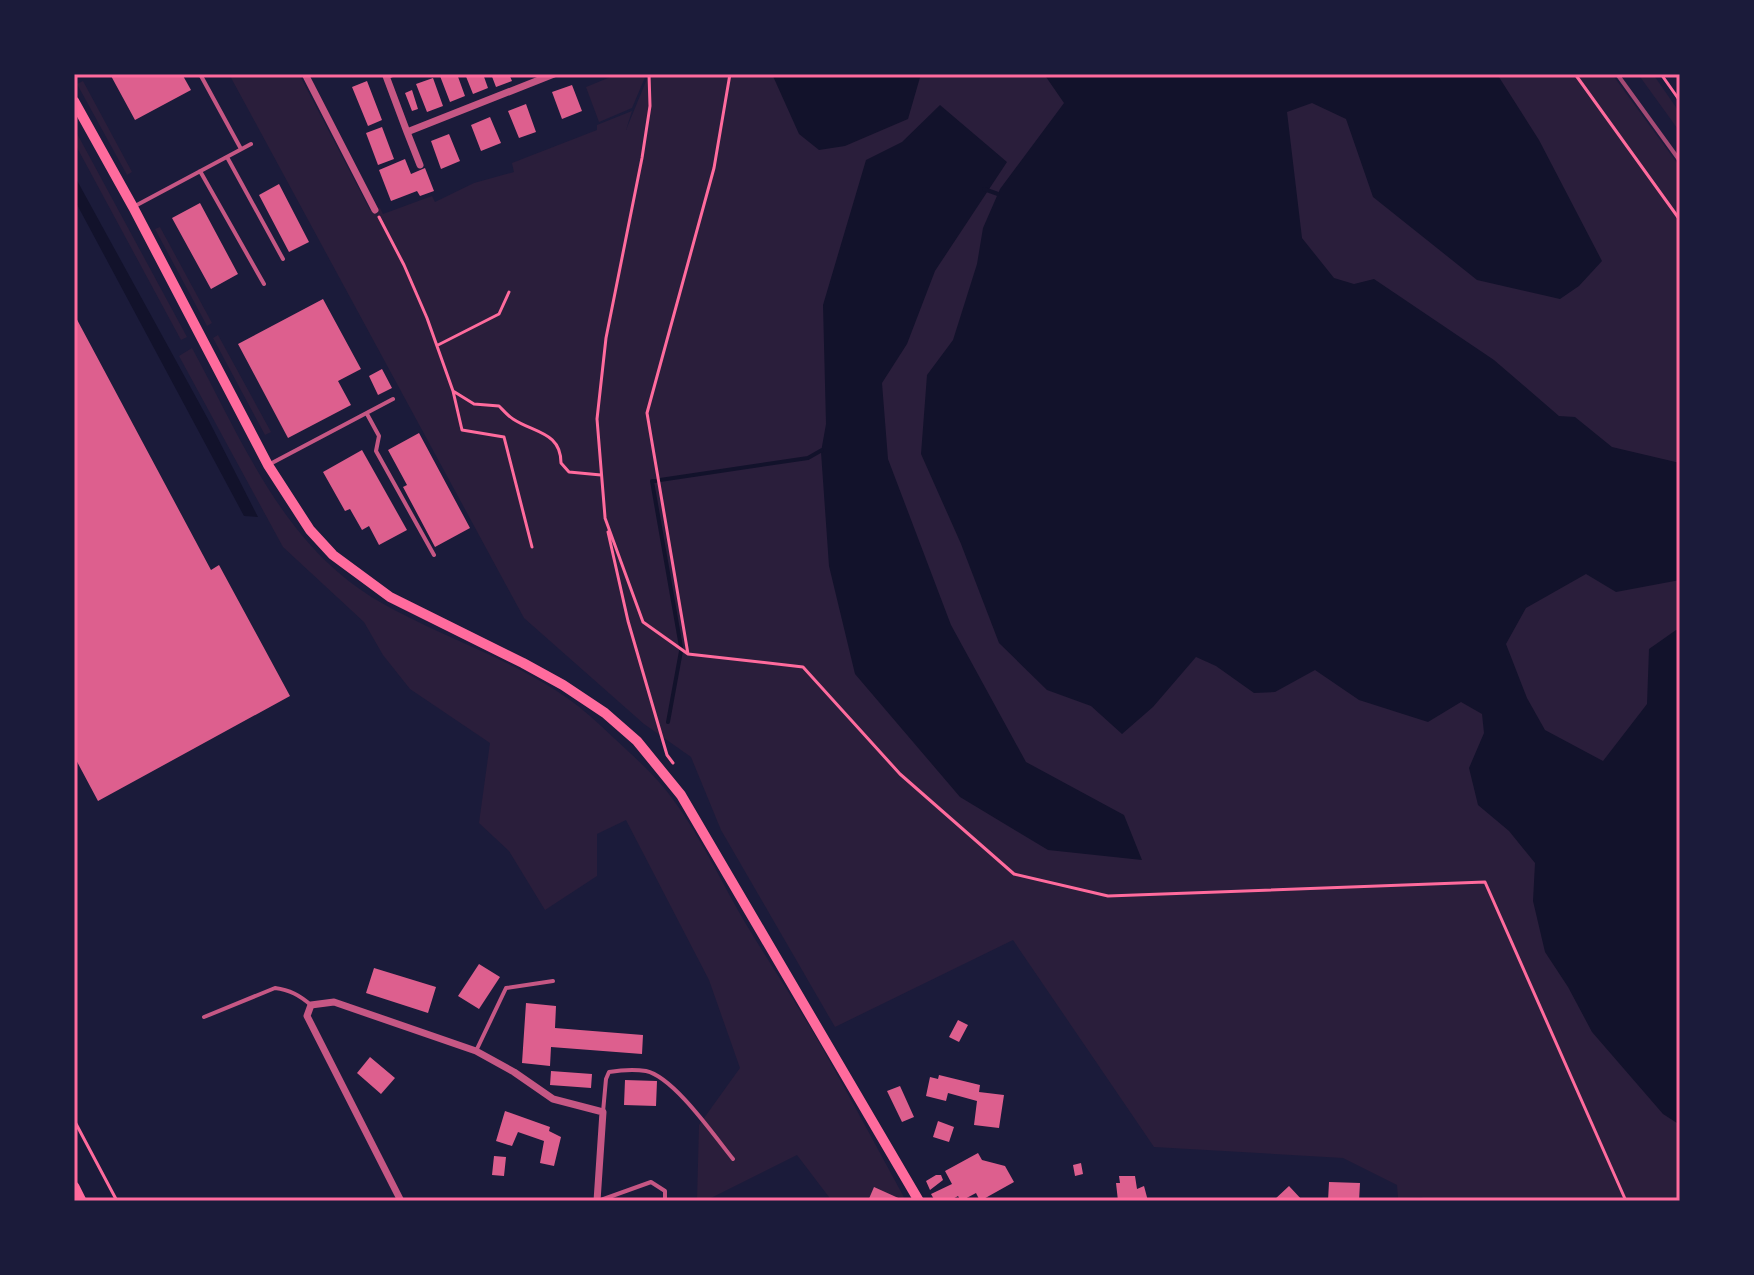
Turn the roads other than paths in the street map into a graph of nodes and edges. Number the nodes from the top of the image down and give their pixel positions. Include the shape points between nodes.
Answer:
1 (200, 74) edge
2 (305, 74) edge
3 (391, 74) edge
4 (554, 74) edge
5 (74, 101) edge
6 (407, 132) junction
7 (251, 144) dead end
8 (241, 149) junction
9 (227, 157) junction
10 (420, 165) dead end
11 (200, 171) junction
12 (133, 207) junction
13 (375, 210) road end
14 (283, 259) dead end
15 (264, 284) dead end
16 (393, 399) dead end
17 (367, 414) junction
18 (268, 465) junction
19 (434, 555) dead end
20 (553, 981) dead end
21 (311, 1005) junction
22 (204, 1017) dead end
23 (476, 1051) junction
24 (603, 1112) junction
25 (733, 1159) dead end
26 (74, 1187) edge
27 (81, 1201) edge
28 (401, 1201) edge
29 (597, 1201) edge
30 (665, 1201) edge
31 (919, 1201) edge

1 - 8 lane
2 - 13 street
3 - 6 street via 386,76
4 - 6 street
5 - 12 main road
6 - 10 street
7 - 8 lane
8 - 9 lane
9 - 11 lane
9 - 14 lane
11 - 12 lane
11 - 15 lane
12 - 18 main road
16 - 17 lane
17 - 18 lane
17 - 19 lane via 379,436 376,451
18 - 31 main road via 310,530 361,577 423,615 550,677 637,741 681,795
20 - 23 lane via 506,988
21 - 22 lane via 300,995 275,988
21 - 23 street via 334,1002
21 - 28 street via 307,1016
23 - 24 street via 553,1099
24 - 25 lane via 609,1072 650,1072 672,1087
24 - 29 street
26 - 27 main road
29 - 30 lane via 651,1182 665,1191

